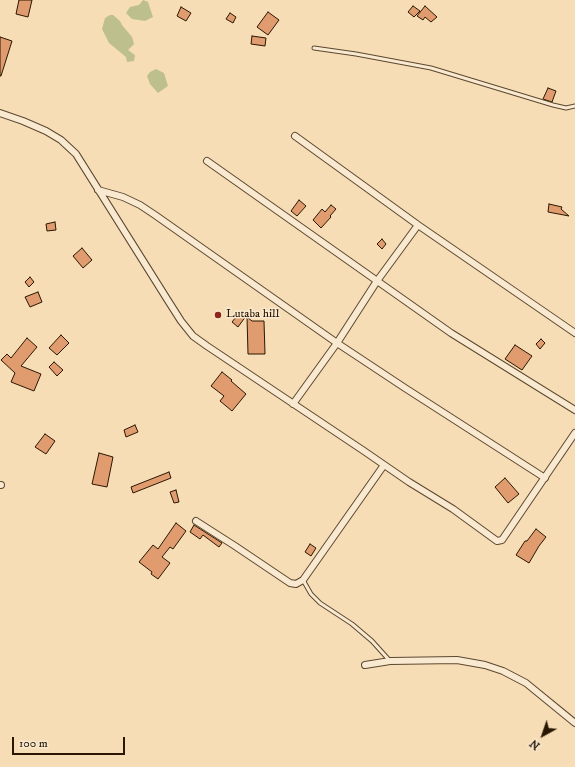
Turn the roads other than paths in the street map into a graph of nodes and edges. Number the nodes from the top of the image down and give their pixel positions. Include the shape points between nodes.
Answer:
1 (314, 48) dead end
2 (575, 106) edge
3 (0, 113) edge
4 (295, 136) dead end
5 (207, 161) dead end
6 (98, 190) junction
7 (418, 225) junction
8 (378, 281) junction
9 (575, 333) edge
10 (338, 343) junction
11 (293, 404) junction
12 (575, 410) edge
13 (575, 433) edge
14 (384, 465) junction
15 (545, 478) junction
16 (196, 521) dead end
17 (303, 580) junction
18 (390, 661) junction
19 (365, 665) dead end
20 (575, 724) edge

1 - 2 lane via 431,68 553,105 566,108
3 - 6 street via 46,131 61,140 76,154
4 - 7 street
5 - 8 street
6 - 10 street via 123,197 155,215
6 - 11 street via 193,336
7 - 8 street
7 - 9 street
8 - 10 street
8 - 12 street via 451,333
10 - 11 street
10 - 15 street
11 - 14 street
13 - 15 street
14 - 15 street via 497,541 502,540
14 - 17 street
16 - 17 street via 290,583 296,584
17 - 18 lane via 320,603 372,641
18 - 19 street
18 - 20 street via 457,660 503,671 526,683

